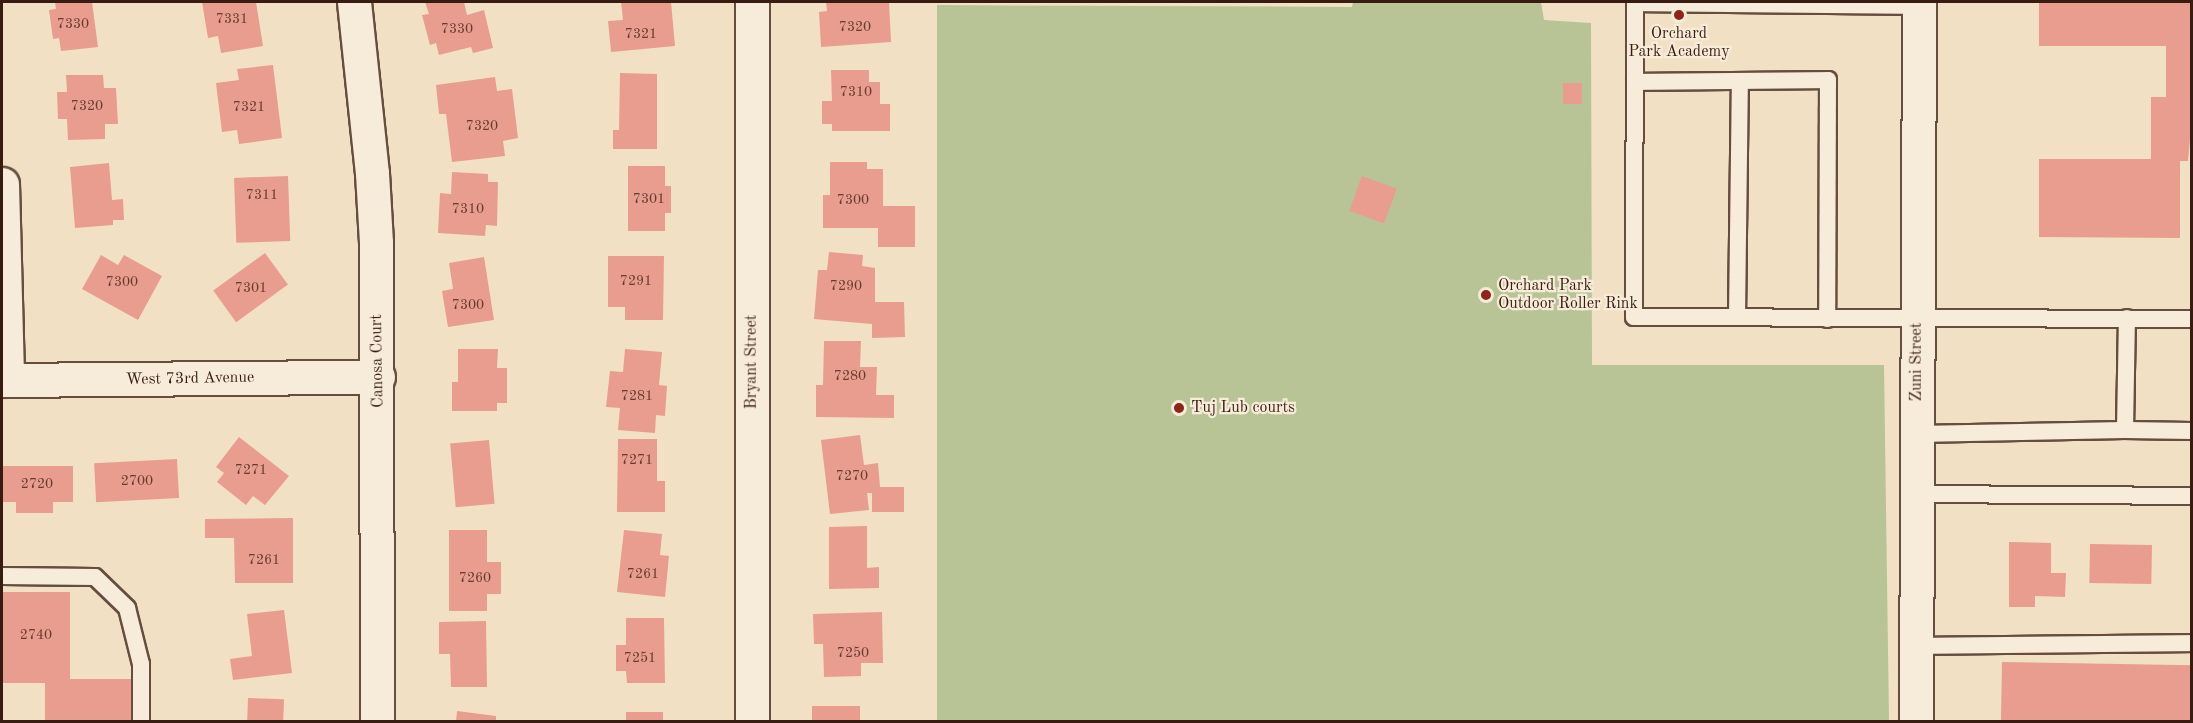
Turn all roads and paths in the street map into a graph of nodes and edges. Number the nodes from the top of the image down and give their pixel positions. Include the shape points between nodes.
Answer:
1 (354, 2) edge
2 (752, 2) edge
3 (1635, 2) edge
4 (1698, 2) edge
5 (1785, 3) edge
6 (1862, 3) edge
7 (1919, 4) edge
8 (1740, 81) junction
9 (1635, 82) junction
10 (2, 184) edge
11 (1737, 317) junction
12 (2127, 318) junction
13 (1827, 319) junction
14 (1917, 319) junction
15 (2192, 319) edge
16 (378, 377) junction
17 (4, 380) edge
18 (2125, 430) junction
19 (2192, 431) edge
20 (1917, 434) junction
21 (1917, 494) junction
22 (2192, 496) edge
23 (2, 576) edge
24 (2192, 643) edge
25 (1916, 646) junction
26 (141, 722) edge
27 (377, 722) edge
28 (752, 722) edge
29 (1916, 722) edge

1 - 16 street, Canosa Court via 372,173
2 - 28 street, Bryant Street
3 - 4 lane
3 - 9 lane
4 - 5 lane
5 - 6 lane
6 - 7 lane
7 - 14 street, Zuni Street
8 - 9 lane
8 - 11 lane
8 - 13 lane via 1828,80
9 - 11 lane via 1634,317
10 - 17 street
11 - 13 lane
12 - 14 lane
12 - 15 lane
12 - 18 lane
13 - 14 lane
14 - 20 street, Zuni Street
16 - 17 street, West 73rd Avenue
16 - 27 street, Canosa Court
18 - 19 lane
18 - 20 lane
20 - 21 street, Zuni Street
21 - 22 lane
21 - 25 street, Zuni Street
23 - 26 lane via 95,578 127,608 141,664
24 - 25 lane
25 - 29 street, Zuni Street

